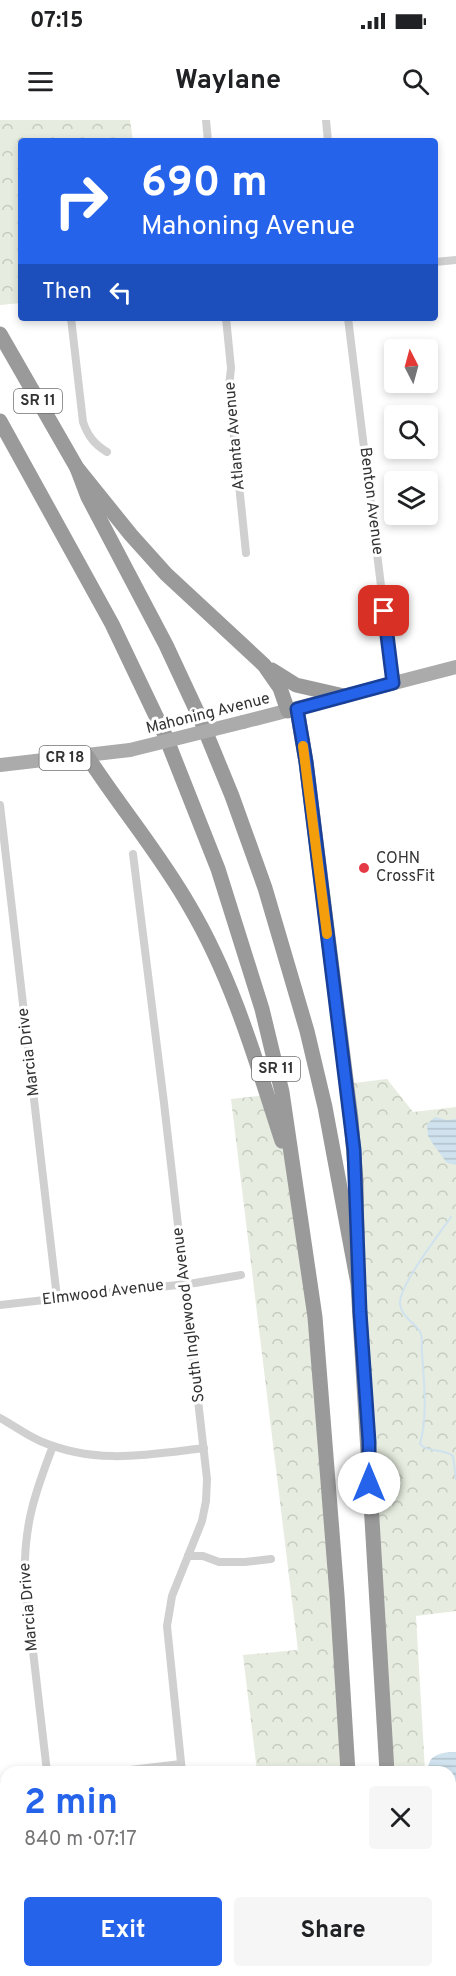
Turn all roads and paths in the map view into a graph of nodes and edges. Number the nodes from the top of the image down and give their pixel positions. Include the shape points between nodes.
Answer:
1 (206, 120) edge
2 (326, 120) edge
3 (208, 138) edge
4 (328, 138) edge
5 (456, 260) edge
6 (438, 262) edge
7 (71, 321) edge
8 (226, 321) edge
9 (348, 321) edge
10 (0, 334) edge
11 (0, 421) edge
12 (107, 452) dead end
13 (78, 468) junction
14 (246, 553) dead end
15 (264, 665) junction
16 (456, 667) edge
17 (393, 683) junction
18 (344, 696) junction
19 (292, 710) junction
20 (87, 756) junction
21 (0, 765) edge
22 (0, 805) edge
23 (133, 854) dead end
24 (295, 1181) junction
25 (241, 1275) dead end
26 (185, 1283) junction
27 (358, 1284) junction
28 (57, 1298) junction
29 (0, 1305) edge
30 (0, 1418) edge
31 (53, 1446) junction
32 (204, 1448) junction
33 (188, 1556) junction
34 (271, 1559) dead end
35 (46, 1766) edge
36 (182, 1766) edge
37 (348, 1766) edge
38 (387, 1766) edge

1 - 3 street
2 - 4 street
5 - 6 street
7 - 12 street via 83,422 95,444
8 - 14 street, Atlanta Avenue
9 - 17 street, Benton Avenue
10 - 13 highway, SR 11
11 - 24 highway, SR 11 via 117,634 195,807 262,1009 282,1092
13 - 15 highway via 166,574
13 - 27 highway, SR 11 via 88,497 200,717 265,888 310,1042
15 - 18 highway via 296,685
15 - 19 highway
16 - 17 main road, Mahoning Avenue / CR 18
17 - 18 main road, Mahoning Avenue / CR 18
18 - 19 main road, Mahoning Avenue / CR 18
19 - 20 main road, Mahoning Avenue / CR 18, bridge via 130,750
19 - 27 highway via 307,774 351,1119
20 - 21 main road, Mahoning Avenue / CR 18
20 - 24 highway via 175,882 210,945 245,1029
22 - 28 street, Marcia Drive
23 - 26 street, South Inglewood Avenue
24 - 37 highway, SR 11 via 321,1381
25 - 26 street, Elmwood Avenue
26 - 28 street, Elmwood Avenue
26 - 32 street, South Inglewood Avenue
27 - 38 highway, SR 11
28 - 29 street, Elmwood Avenue
30 - 31 street
31 - 32 street via 113,1457
31 - 35 street, Marcia Drive via 31,1509 24,1557
32 - 33 street, South Inglewood Avenue via 206,1501
33 - 34 street via 219,1562
33 - 36 street, South Inglewood Avenue via 172,1596 167,1626

